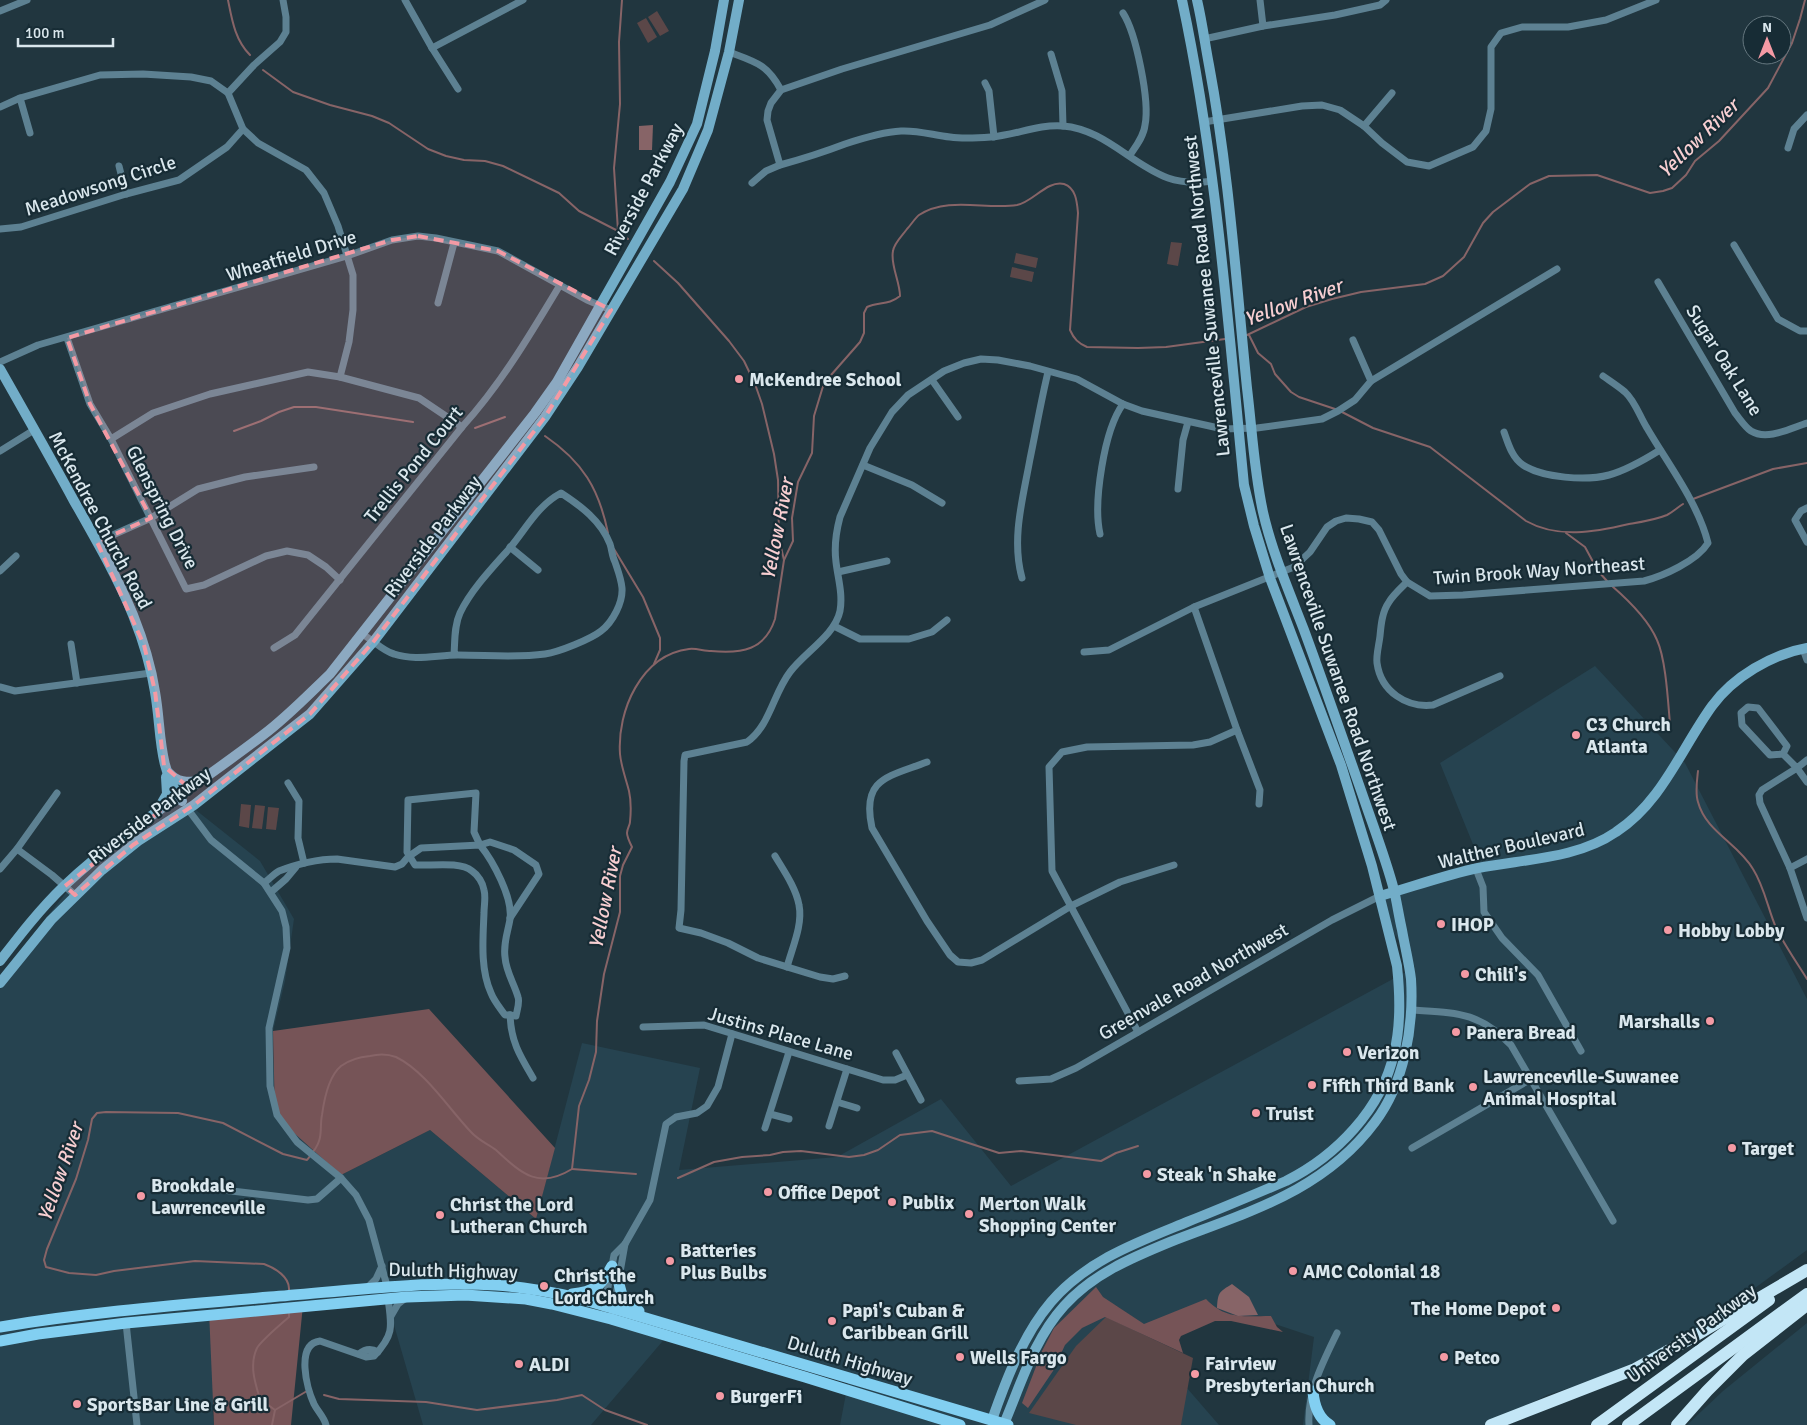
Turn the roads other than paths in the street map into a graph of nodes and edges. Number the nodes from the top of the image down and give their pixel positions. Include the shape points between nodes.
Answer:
1 (27, 0) edge
2 (282, 0) edge
3 (405, 0) edge
4 (523, 0) edge
5 (724, 0) edge
6 (739, 0) edge
7 (1044, 0) edge
8 (1182, 0) edge
9 (1197, 0) edge
10 (1260, 0) edge
11 (1386, 0) edge
12 (1656, 0) edge
13 (0, 11) edge
14 (1123, 13) dead end
15 (1263, 26) junction
16 (1204, 39) junction
17 (432, 48) junction
18 (729, 52) junction
19 (1051, 54) dead end
20 (985, 83) dead end
21 (458, 89) dead end
22 (781, 90) junction
23 (228, 93) junction
24 (1392, 93) dead end
25 (20, 98) junction
26 (0, 107) edge
27 (1807, 115) edge
28 (1219, 120) junction
29 (1204, 122) junction
30 (1063, 126) junction
31 (1364, 126) junction
32 (244, 129) junction
33 (30, 133) dead end
34 (994, 137) junction
35 (1788, 148) dead end
36 (1130, 155) junction
37 (780, 165) junction
38 (119, 166) dead end
39 (1213, 181) junction
40 (752, 183) dead end
41 (126, 194) junction
42 (0, 229) edge
43 (454, 243) junction
44 (1734, 245) dead end
45 (347, 256) junction
46 (1557, 269) dead end
47 (1658, 282) dead end
48 (560, 285) junction
49 (438, 302) dead end
50 (600, 306) junction
51 (610, 310) junction
52 (1807, 330) edge
53 (67, 338) junction
54 (1353, 340) dead end
55 (0, 362) edge
56 (0, 369) edge
57 (1048, 372) junction
58 (1603, 376) dead end
59 (340, 377) junction
60 (932, 380) junction
61 (1371, 381) junction
62 (1123, 404) junction
63 (958, 417) dead end
64 (1188, 422) junction
65 (1807, 423) edge
66 (462, 427) junction
67 (1239, 429) junction
68 (1252, 429) junction
69 (34, 430) junction
70 (1504, 432) dead end
71 (111, 439) junction
72 (1660, 450) junction
73 (0, 451) edge
74 (863, 465) junction
75 (314, 467) dead end
76 (1178, 489) dead end
77 (942, 503) dead end
78 (1807, 508) edge
79 (151, 518) junction
80 (1100, 534) dead end
81 (97, 542) junction
82 (1807, 542) edge
83 (510, 548) junction
84 (16, 556) dead end
85 (887, 561) dead end
86 (538, 570) dead end
87 (0, 571) edge
88 (838, 572) junction
89 (1282, 572) junction
90 (1022, 578) dead end
91 (1270, 578) junction
92 (340, 580) junction
93 (1407, 582) junction
94 (1194, 607) junction
95 (948, 620) dead end
96 (834, 626) junction
97 (362, 634) junction
98 (374, 641) junction
99 (71, 644) dead end
100 (274, 648) dead end
101 (1805, 648) edge
102 (1084, 652) dead end
103 (454, 655) junction
104 (1807, 660) edge
105 (151, 673) junction
106 (1500, 676) dead end
107 (77, 683) junction
108 (0, 687) edge
109 (1237, 730) junction
110 (1783, 754) junction
111 (1807, 760) edge
112 (927, 762) dead end
113 (164, 766) junction
114 (1797, 768) junction
115 (200, 780) junction
116 (1807, 782) edge
117 (288, 784) dead end
118 (57, 793) dead end
119 (178, 796) junction
120 (1259, 804) dead end
121 (187, 808) junction
122 (156, 813) junction
123 (480, 845) junction
124 (17, 849) junction
125 (410, 855) junction
126 (775, 856) dead end
127 (1807, 859) edge
128 (304, 862) junction
129 (1174, 865) dead end
130 (297, 866) junction
131 (1790, 868) junction
132 (0, 869) edge
133 (1476, 869) junction
134 (264, 883) junction
135 (65, 886) junction
136 (271, 892) junction
137 (1394, 892) junction
138 (75, 895) junction
139 (1380, 896) junction
140 (1071, 906) junction
141 (510, 918) junction
142 (1807, 918) edge
143 (0, 961) edge
144 (787, 967) junction
145 (845, 976) dead end
146 (0, 983) edge
147 (1411, 1010) junction
148 (510, 1016) junction
149 (643, 1027) dead end
150 (1138, 1032) junction
151 (732, 1034) junction
152 (1581, 1051) dead end
153 (789, 1052) junction
154 (896, 1053) dead end
155 (847, 1069) junction
156 (907, 1075) junction
157 (533, 1078) dead end
158 (1531, 1079) junction
159 (1019, 1081) dead end
160 (921, 1100) dead end
161 (837, 1102) junction
162 (857, 1108) dead end
163 (770, 1114) junction
164 (789, 1120) dead end
165 (829, 1126) dead end
166 (765, 1128) dead end
167 (1412, 1148) dead end
168 (340, 1178) junction
169 (181, 1185) dead end
170 (1613, 1221) dead end
171 (625, 1244) junction
172 (382, 1266) junction
173 (612, 1266) junction
174 (1807, 1270) edge
175 (618, 1279) junction
176 (448, 1284) junction
177 (387, 1286) junction
178 (366, 1288) junction
179 (1807, 1294) edge
180 (565, 1295) junction
181 (407, 1297) junction
182 (388, 1299) junction
183 (277, 1302) junction
184 (324, 1304) junction
185 (1807, 1305) edge
186 (608, 1313) junction
187 (391, 1316) junction
188 (653, 1320) junction
189 (126, 1323) junction
190 (0, 1328) edge
191 (1337, 1333) dead end
192 (0, 1341) edge
193 (1313, 1391) junction
194 (991, 1423) edge
195 (137, 1425) edge
196 (326, 1425) edge
197 (960, 1425) edge
198 (1005, 1425) edge
199 (1309, 1425) edge
200 (1330, 1425) edge
201 (1490, 1425) edge
202 (1597, 1425) edge
203 (1628, 1425) edge
204 (1677, 1425) edge

1 - 13 street
2 - 23 street via 286,32 280,42
3 - 17 street
4 - 17 street
5 - 50 main road, Riverside Parkway via 697,124 670,182
6 - 18 main road, Riverside Parkway
7 - 22 street via 990,25
8 - 29 main road, Lawrenceville Suwanee Road Northwest
9 - 16 main road, Lawrenceville Suwanee Road Northwest
10 - 15 street
11 - 15 street via 1380,5 1335,15
12 - 31 street via 1606,20 1568,27 1522,27 1501,33 1491,48 1491,109 1486,131 1472,147 1458,154 1429,166 1407,162
14 - 36 street via 1136,44 1146,112 1143,133
15 - 16 street
16 - 28 main road, Lawrenceville Suwanee Road Northwest
17 - 21 street
18 - 22 street via 759,64 772,74
18 - 51 main road, Riverside Parkway via 708,130 683,189
19 - 30 street via 1062,91
20 - 34 street
22 - 37 street via 771,103 767,120
23 - 25 street via 211,81 190,76 100,75
23 - 32 street
24 - 31 street
25 - 26 street
25 - 33 street
27 - 35 street via 1794,129
28 - 29 street
28 - 31 street via 1322,104 1340,110
28 - 68 main road, Lawrenceville Suwanee Road Northwest
29 - 39 main road, Lawrenceville Suwanee Road Northwest
30 - 34 street
30 - 36 street via 1086,132
32 - 41 street, Meadowsong Circle via 227,147 179,180
32 - 45 street via 258,143 306,170 324,193
34 - 37 street via 952,138 901,130
36 - 39 street via 1168,178 1181,182
37 - 40 street via 766,171
38 - 41 street
39 - 67 main road, Lawrenceville Suwanee Road Northwest
41 - 42 street, Meadowsong Circle via 21,227
43 - 45 street, Wheatfield Drive via 418,236 392,240
43 - 48 street, Wheatfield Drive via 498,251
43 - 49 street
44 - 52 street via 1778,319 1789,326
45 - 53 street, Wheatfield Drive
45 - 59 street via 353,275 353,310
46 - 61 street
47 - 65 street, Sugar Oak Lane via 1735,413 1747,427 1757,434 1773,434
48 - 50 street, Wheatfield Drive
48 - 66 street, Trellis Pond Court via 520,354
50 - 51 street, Wheatfield Drive
50 - 97 main road, Riverside Parkway via 535,414
51 - 98 main road, Riverside Parkway via 545,417
53 - 55 street, Wheatfield Drive via 38,345
53 - 71 street, Glenspring Drive via 90,404
54 - 61 street
56 - 69 main road, McKendree Church Road
57 - 60 street via 981,359 944,371
57 - 62 street via 1077,379
57 - 90 street via 1018,526 1018,564
58 - 72 street, Twin Brook Way Northeast via 1626,392
59 - 66 street via 419,398
59 - 71 street via 308,372 210,394 153,414
60 - 63 street
60 - 74 street via 892,412 878,432
61 - 68 street via 1355,400 1322,420
62 - 64 street
62 - 80 street via 1108,438 1099,484 1096,520
64 - 67 street
64 - 76 street
66 - 92 street, Trellis Pond Court
67 - 68 street
67 - 91 main road, Lawrenceville Suwanee Road Northwest via 1244,485
68 - 89 main road, Lawrenceville Suwanee Road Northwest via 1254,468 1263,511
69 - 73 street
69 - 81 main road, McKendree Church Road
70 - 72 street via 1513,454 1522,464 1541,473 1568,478 1607,476
71 - 79 street, Glenspring Drive
72 - 93 street, Twin Brook Way Northeast via 1701,522 1708,544 1704,551 1676,568 1644,581 1463,595 1430,596
74 - 77 street via 912,485
74 - 88 street via 837,529
75 - 79 street via 245,477 198,489
78 - 82 street via 1795,520
79 - 81 street
79 - 92 street, Glenspring Drive via 186,589 204,585 266,556 287,550 308,555
81 - 105 main road, McKendree Church Road via 134,616
83 - 86 street
83 - 103 street via 461,612
83 - 103 street via 549,500 561,493 579,504 604,533 620,574 621,598 614,616 602,631 546,654
84 - 87 street
85 - 88 street
88 - 96 street via 841,600
89 - 91 street, Twin Brook Way Northeast
89 - 93 street, Twin Brook Way Northeast via 1298,564 1310,552 1327,526 1359,518 1372,522 1379,530
89 - 137 main road, Lawrenceville Suwanee Road Northwest via 1329,697
91 - 94 street, Twin Brook Way Northeast
91 - 139 main road, Lawrenceville Suwanee Road Northwest via 1341,765
92 - 100 street, Trellis Pond Court via 295,635
93 - 106 street via 1388,603 1380,634 1377,662 1381,678 1392,692 1407,702 1433,705
94 - 102 street, Twin Brook Way Northeast via 1109,650
94 - 109 street
95 - 96 street via 932,632 909,639 860,638
96 - 144 street via 788,674 764,724 754,737 747,742 685,756 679,928 701,933
97 - 98 street
97 - 115 main road, Riverside Parkway via 330,674 301,703 264,735
98 - 103 street via 393,654 406,657
98 - 121 main road, Riverside Parkway via 310,714
99 - 107 street
101 - 104 street
101 - 133 main road, Walther Boulevard via 1766,662 1725,691 1648,805 1616,832 1595,844 1569,852
105 - 107 street
105 - 113 main road, McKendree Church Road
107 - 108 street via 15,691
109 - 120 street via 1260,790
109 - 140 street via 1210,742 1193,745 1087,747 1062,752 1049,767 1052,871
110 - 110 street via 1787,746 1758,708 1748,707 1741,713 1742,725 1770,755
110 - 114 street
111 - 114 street
112 - 140 street via 887,777 872,791 868,802 869,816 872,828 950,955 958,962 982,960
113 - 115 main road via 178,780
113 - 119 main road, McKendree Church Road
113 - 122 main road via 167,794
114 - 116 street
114 - 131 street via 1759,795
115 - 119 main road, Riverside Parkway
117 - 128 street via 299,801 298,838
118 - 124 street
119 - 121 main road, McKendree Church Road
119 - 122 main road, Riverside Parkway
121 - 134 street, McKendree Church Road via 211,840
121 - 138 main road, Riverside Parkway via 138,841
122 - 135 main road, Riverside Parkway
123 - 125 street via 421,848
123 - 125 street via 474,832 476,793 408,800
123 - 141 street via 502,883 510,906
123 - 141 street via 490,842 514,850 536,865 540,874
124 - 132 street
124 - 135 street
125 - 128 street via 395,867 337,859
125 - 148 street via 415,864 463,867 472,870 481,880 486,975 491,993
126 - 144 street via 800,906
127 - 131 street
128 - 130 street
129 - 140 street via 1120,882
130 - 134 street via 278,872
130 - 136 street
131 - 142 street
133 - 137 main road, Walther Boulevard
133 - 152 street via 1483,887 1484,912 1502,938 1538,975
134 - 136 street, McKendree Church Road
135 - 138 street
135 - 143 main road, Riverside Parkway
136 - 168 street, McKendree Church Road via 282,911 288,948 269,1028 270,1086 277,1115 297,1142
137 - 139 main road, Walther Boulevard
137 - 147 main road, Lawrenceville Suwanee Road Northwest via 1411,979
138 - 146 main road, Riverside Parkway
139 - 150 street, Greenvale Road Northwest via 1332,920
139 - 194 main road, Lawrenceville Suwanee Road Northwest via 1398,979 1398,1030 1394,1055 1382,1087 1365,1115 1334,1150 1293,1178 1108,1256 1091,1267 1051,1303 1017,1356
140 - 150 street
141 - 148 street via 504,957 519,998 516,1016
144 - 145 street via 833,980
147 - 158 street via 1454,1012 1486,1023 1511,1045
147 - 198 main road, Lawrenceville Suwanee Road Northwest via 1408,1040 1394,1091 1358,1144 1299,1189 1258,1209 1143,1253 1109,1270 1081,1290 1047,1328
148 - 157 street via 516,1048
149 - 151 street, Justins Place Lane via 704,1025
150 - 159 street, Greenvale Road Northwest via 1051,1079
151 - 153 street, Justins Place Lane
151 - 171 street via 718,1087 707,1106 666,1124 650,1200
153 - 155 street, Justins Place Lane
153 - 163 street
154 - 156 street
155 - 156 street, Justins Place Lane via 883,1080
155 - 161 street
156 - 160 street
158 - 167 street
158 - 170 street
161 - 162 street
161 - 165 street
163 - 164 street
163 - 166 street
168 - 169 street via 317,1199 308,1200
168 - 172 street, McKendree Church Road via 364,1208
171 - 173 street via 614,1255
171 - 175 street
172 - 177 street, McKendree Church Road
172 - 178 street via 376,1279
173 - 180 main road via 604,1282 594,1289
173 - 186 street
174 - 201 highway via 1635,1369
174 - 202 highway, University Parkway
175 - 186 street
175 - 188 main road via 627,1304
176 - 177 main road, Duluth Highway
176 - 180 main road, Duluth Highway via 496,1285
176 - 182 main road via 401,1290
177 - 178 main road, Duluth Highway
177 - 184 main road via 375,1294 328,1299
178 - 183 main road, Duluth Highway via 305,1293
179 - 203 highway, University Parkway
180 - 186 main road, Duluth Highway
181 - 182 main road, Duluth Highway
181 - 186 main road, Duluth Highway via 465,1295 526,1299
181 - 187 street
182 - 184 main road, Duluth Highway
182 - 187 street
183 - 184 main road, Duluth Highway
183 - 189 main road, Duluth Highway
183 - 190 main road, Duluth Highway via 131,1311
185 - 204 highway via 1743,1355
186 - 188 main road, Duluth Highway
186 - 197 main road, Duluth Highway
187 - 196 street via 389,1339 378,1352 372,1349 359,1354 320,1341 309,1346 307,1384
188 - 194 main road, Duluth Highway
189 - 192 main road, Duluth Highway
189 - 195 street
191 - 193 street
193 - 199 street
193 - 200 main road via 1318,1413
194 - 198 main road, Duluth Highway

